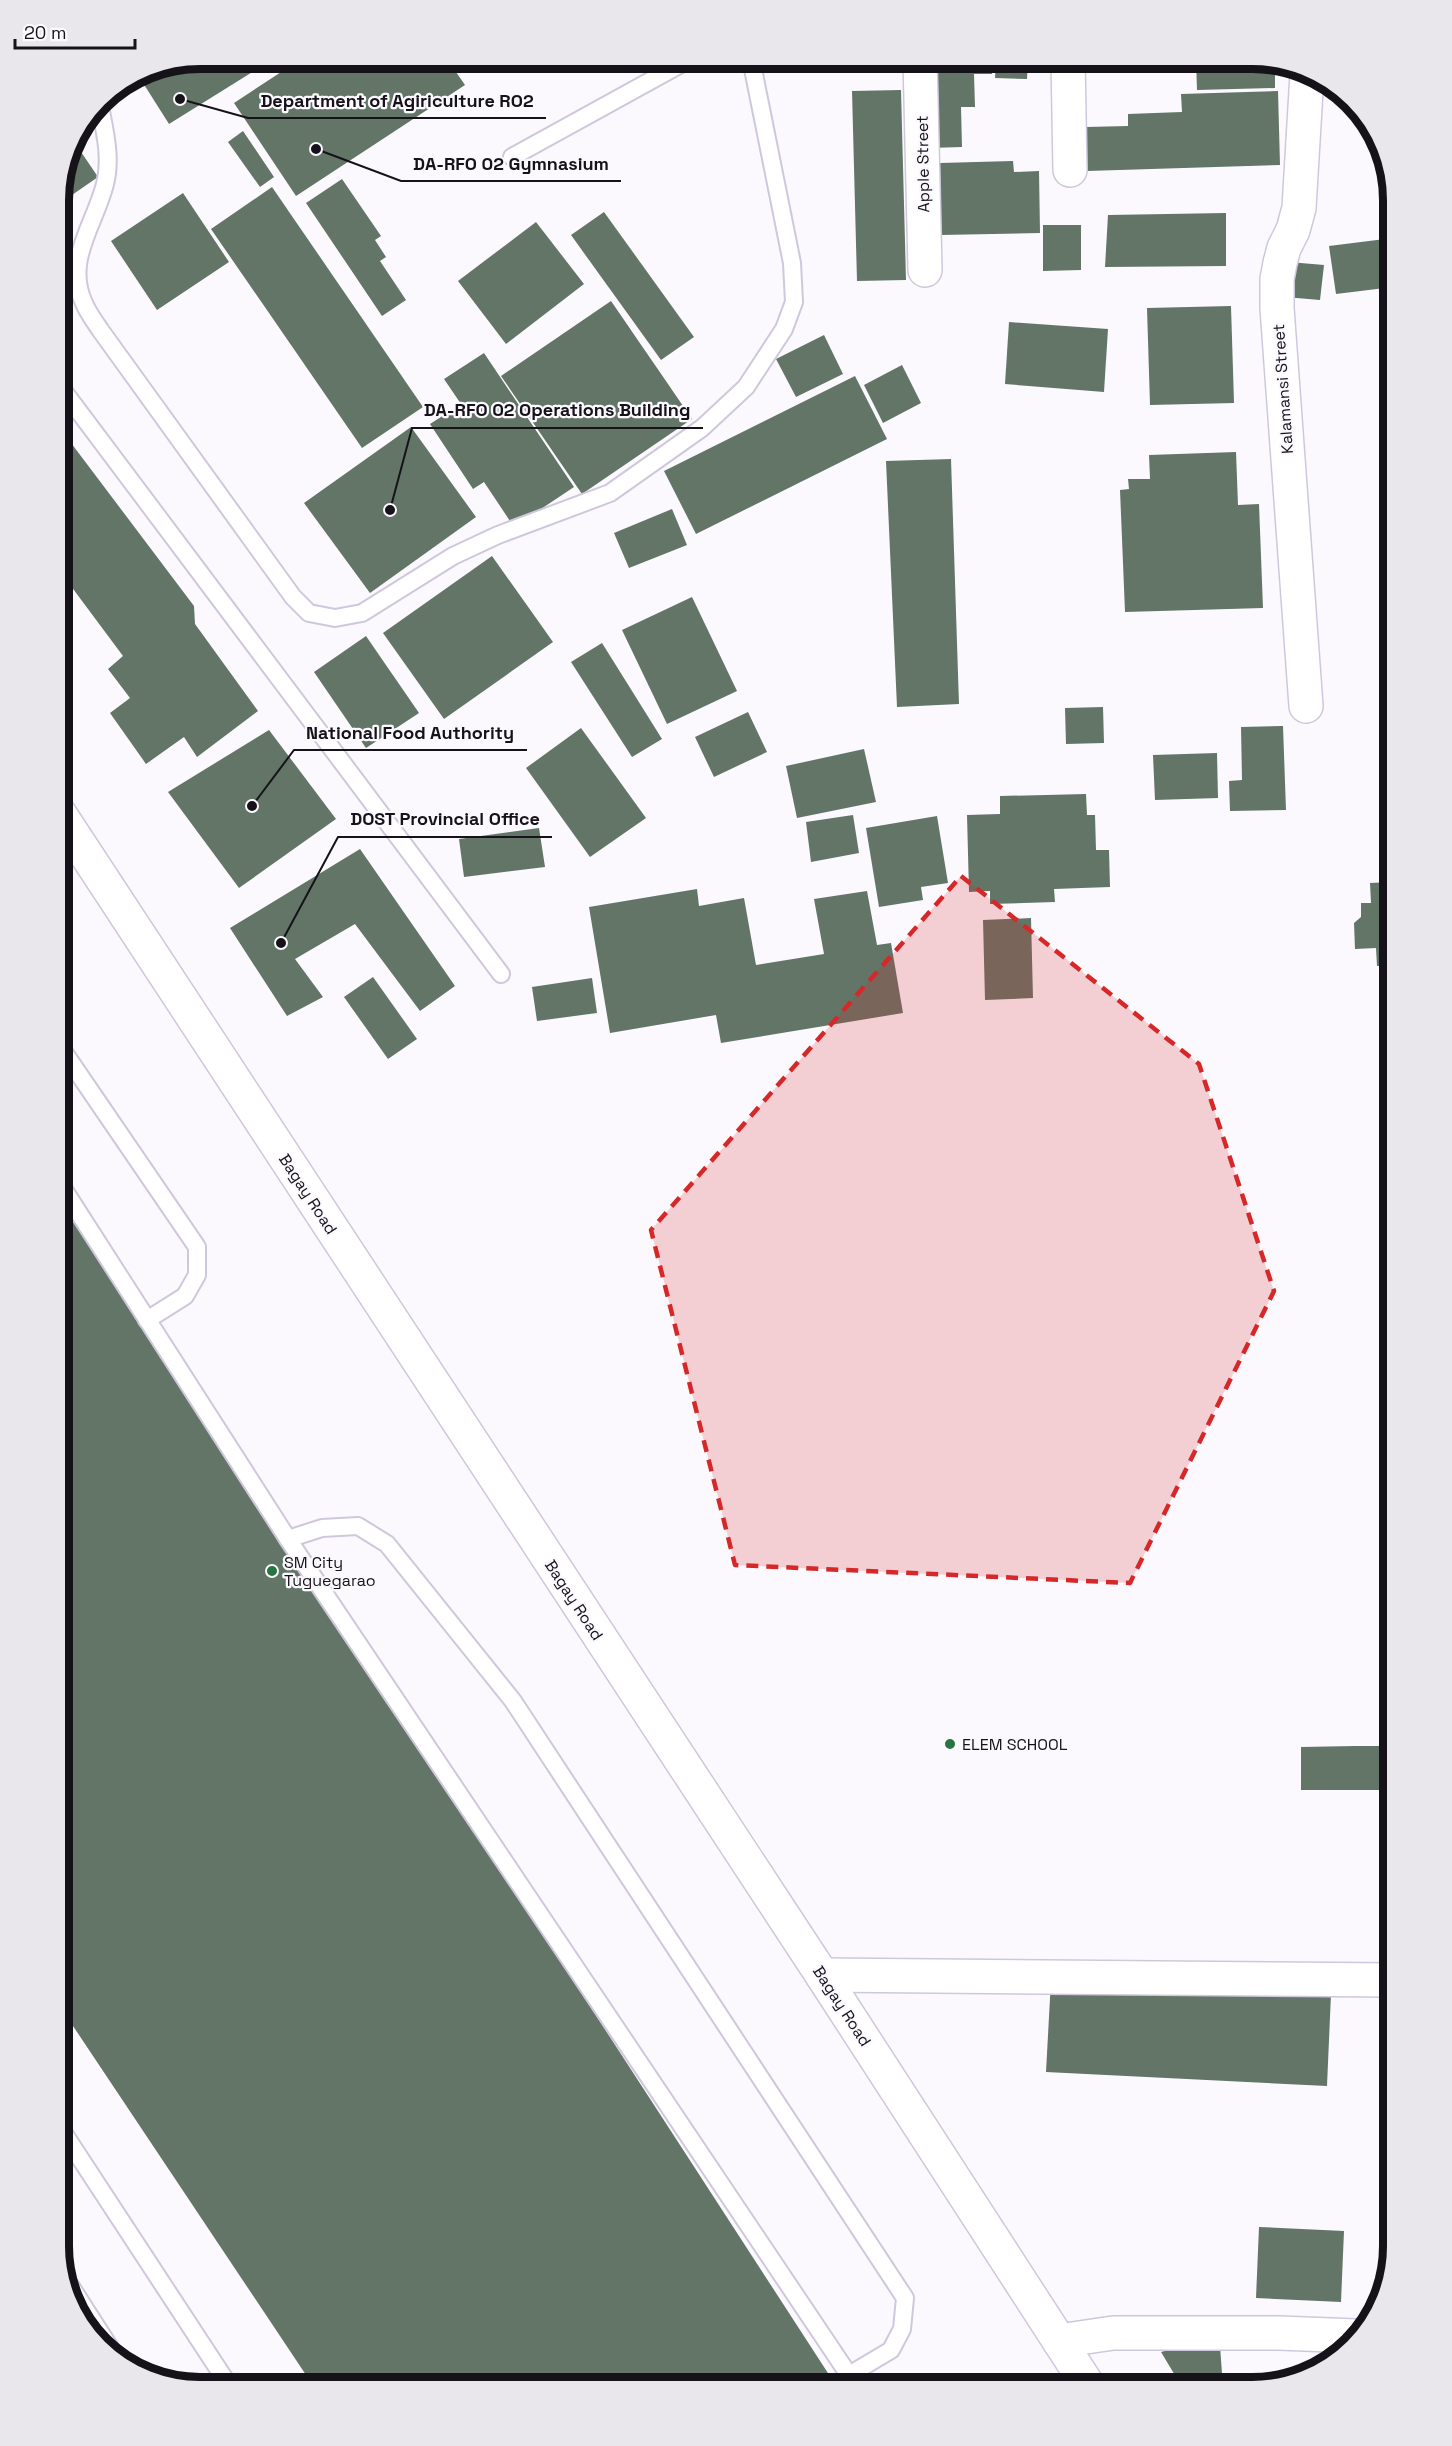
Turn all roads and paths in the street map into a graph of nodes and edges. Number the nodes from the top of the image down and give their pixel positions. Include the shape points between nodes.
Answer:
1 (672, 69) edge
2 (753, 69) edge
3 (920, 69) edge
4 (1068, 69) edge
5 (1307, 81) edge
6 (101, 115) edge
7 (512, 157) dead end
8 (1070, 170) dead end
9 (925, 270) dead end
10 (69, 398) edge
11 (1306, 706) dead end
12 (69, 828) edge
13 (501, 974) dead end
14 (69, 1060) edge
15 (69, 1198) edge
16 (147, 1320) junction
17 (288, 1539) junction
18 (822, 1975) junction
19 (1383, 1980) edge
20 (69, 2143) edge
21 (1346, 2336) edge
22 (1059, 2341) junction
23 (223, 2377) edge
24 (850, 2377) edge
25 (858, 2377) edge
26 (1082, 2377) edge

1 - 7 lane
2 - 6 lane via 792,263 794,302 784,329 746,387 702,428 610,493 498,535 453,556 362,613 335,618 309,613 293,597 83,302 77,265 108,165
3 - 9 street, Apple Street
4 - 8 street
5 - 11 street, Kalamansi Street via 1299,208 1280,263 1276,308
10 - 13 lane
12 - 18 street, Bagay Road
14 - 16 lane via 197,1247 197,1275 185,1296
15 - 16 lane
16 - 17 lane
17 - 24 lane
17 - 25 lane via 322,1527 358,1526 387,1544 513,1701 905,2298 902,2329 891,2350
18 - 19 street
18 - 22 street, Bagay Road
20 - 23 lane
21 - 22 street via 1113,2333
22 - 26 street, Bagay Road

